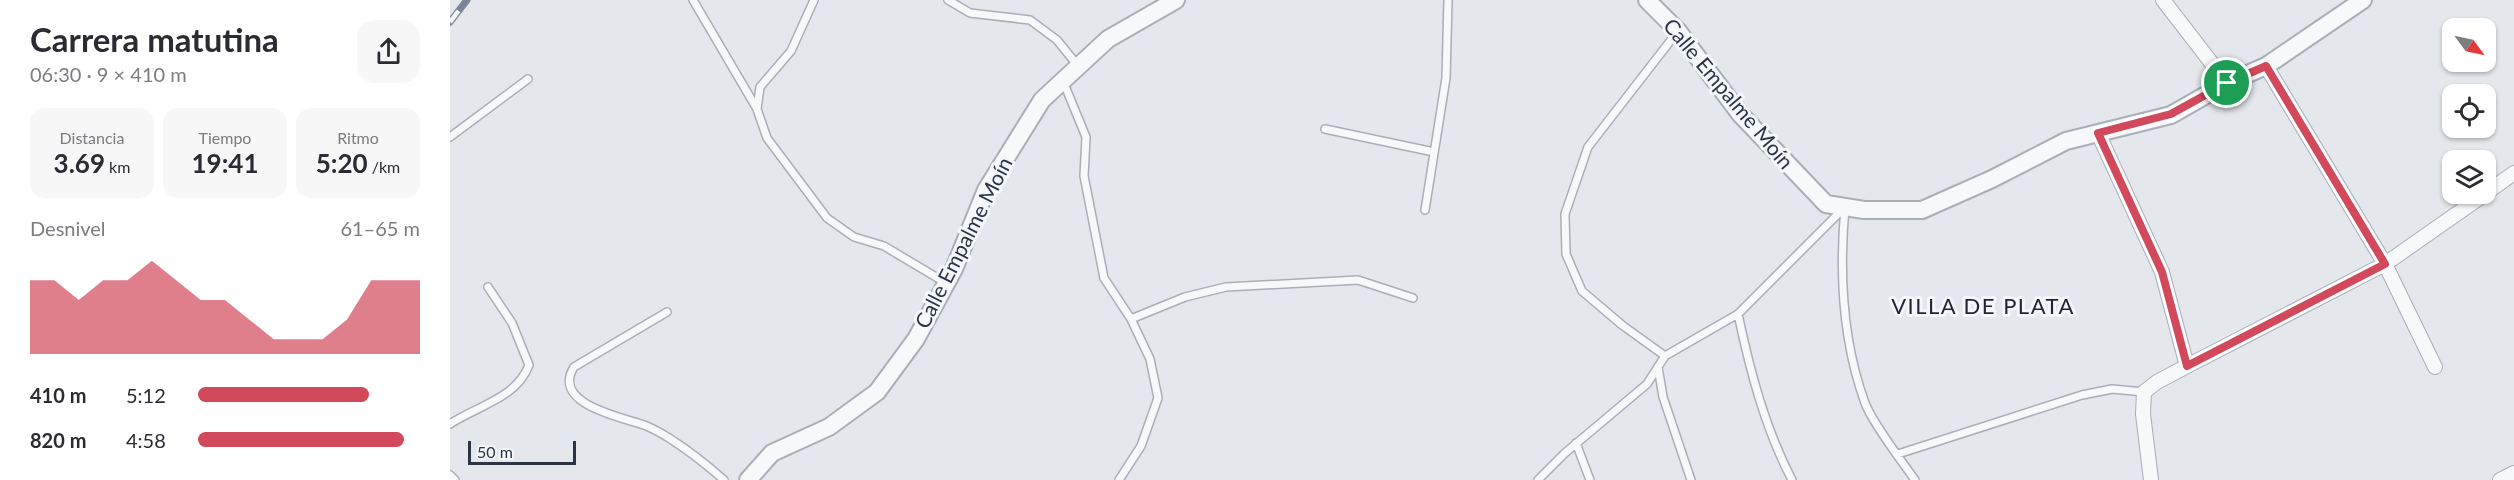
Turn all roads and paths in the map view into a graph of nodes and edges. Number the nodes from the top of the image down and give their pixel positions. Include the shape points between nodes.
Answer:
1 (693, 0) edge
2 (814, 0) edge
3 (948, 0) edge
4 (1176, 0) edge
5 (1448, 0) edge
6 (1647, 0) edge
7 (2163, 0) edge
8 (2363, 0) edge
9 (1678, 31) junction
10 (1078, 66) junction
11 (2266, 66) junction
12 (528, 79) dead end
13 (1063, 81) junction
14 (2227, 83) junction
15 (757, 109) junction
16 (1325, 129) dead end
17 (2098, 133) junction
18 (450, 137) edge
19 (1434, 152) junction
20 (2514, 173) edge
21 (2496, 185) edge
22 (2470, 204) edge
23 (1845, 207) junction
24 (1425, 210) dead end
25 (2385, 264) junction
26 (946, 284) junction
27 (488, 287) dead end
28 (1413, 298) dead end
29 (667, 312) dead end
30 (1738, 314) junction
31 (1131, 319) junction
32 (1665, 356) junction
33 (2187, 366) junction
34 (1658, 367) junction
35 (2435, 367) dead end
36 (2144, 392) junction
37 (450, 424) edge
38 (1576, 443) junction
39 (1898, 454) junction
40 (2514, 473) edge
41 (450, 475) edge
42 (455, 480) edge
43 (724, 480) edge
44 (748, 480) edge
45 (1119, 480) edge
46 (1538, 480) edge
47 (1590, 480) edge
48 (1691, 480) edge
49 (1792, 480) edge
50 (1915, 480) edge
51 (2151, 480) edge
52 (2500, 480) edge

1 - 15 lane
2 - 15 lane via 791,51 760,87
3 - 10 lane via 970,13 1030,20 1057,40
4 - 10 street, Calle Empalme Moín via 1108,39
5 - 19 lane via 1446,78
6 - 9 street, Calle Empalme Moín
7 - 14 street
8 - 11 street, Calle Empalme Moín
9 - 23 street, Calle Empalme Moín via 1740,114 1804,183 1826,204
9 - 32 lane via 1588,147 1565,214 1566,254 1582,291
10 - 13 street, Calle Empalme Moín
11 - 14 street, Calle Empalme Moín
11 - 25 street
12 - 18 lane
13 - 26 street, Calle Empalme Moín via 1042,100 986,190
13 - 31 lane via 1086,137 1084,177 1104,278
14 - 17 street, Calle Empalme Moín via 2171,114
15 - 26 lane via 767,138 827,218 854,237 884,246
16 - 19 lane
17 - 23 street, Calle Empalme Moín via 2066,141 1922,210
17 - 33 street via 2162,272
19 - 24 lane
20 - 21 street
22 - 25 street
23 - 30 lane
23 - 39 lane via 1841,251 1847,336 1866,405
25 - 33 street
25 - 35 street
26 - 44 street, Calle Empalme Moín via 916,339 877,392 829,427 772,453
27 - 37 lane via 512,323 529,365 513,389
28 - 31 lane via 1358,280 1226,287 1185,297
29 - 43 lane via 574,367 568,376 569,387 583,403 669,438
30 - 32 lane
30 - 49 lane via 1752,376 1776,449
31 - 45 lane via 1150,359 1158,398 1141,446
32 - 34 lane
33 - 36 street
34 - 38 lane via 1647,384
34 - 48 lane via 1663,397
36 - 39 lane via 2112,389 2082,395
36 - 51 street
38 - 46 lane
38 - 47 lane
39 - 50 lane
40 - 52 street
41 - 42 lane

